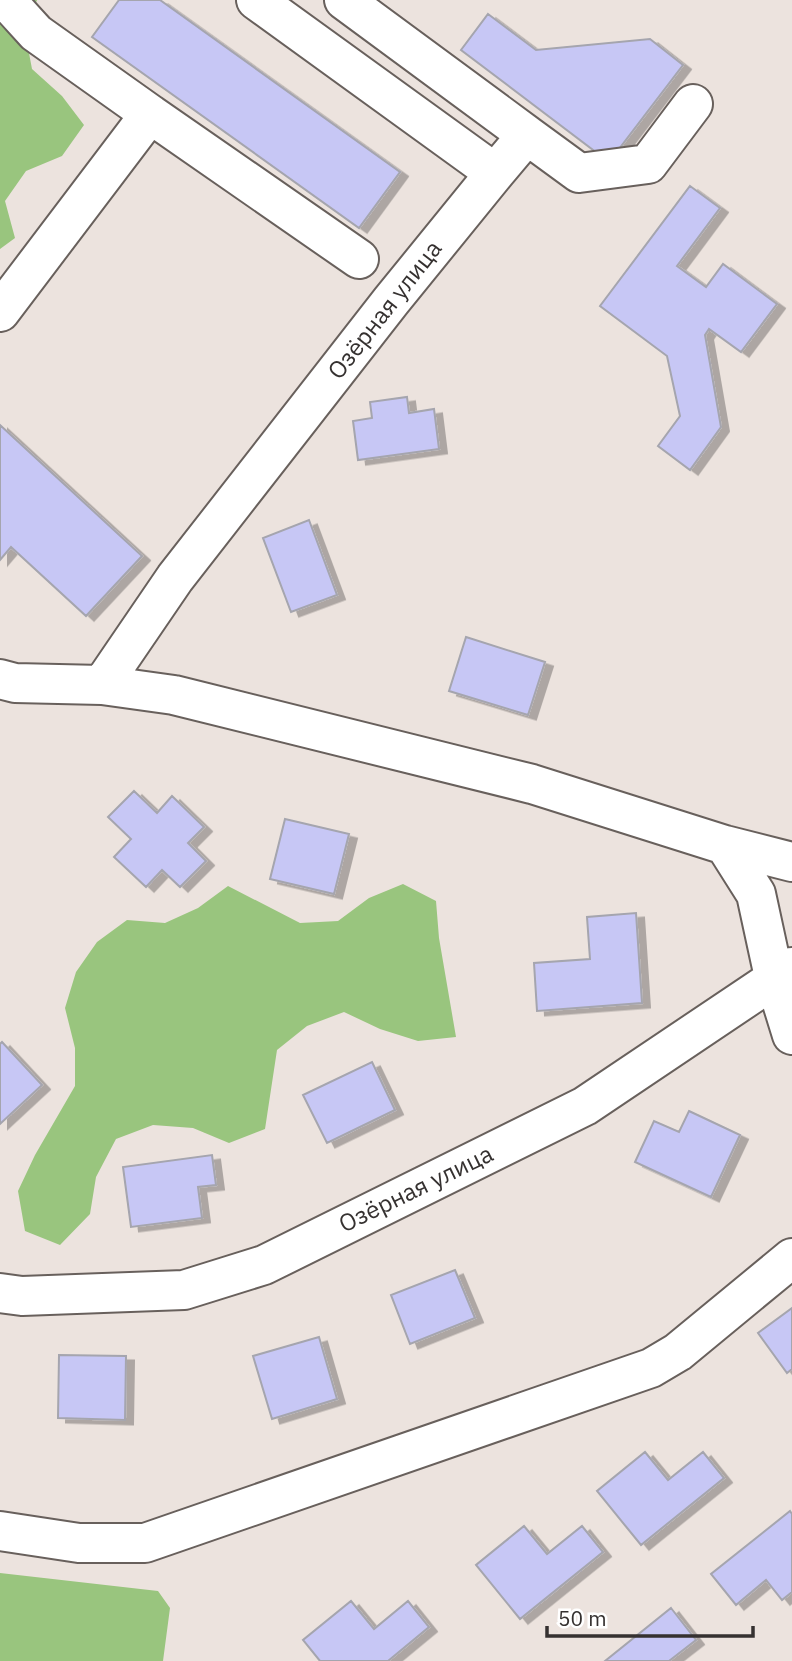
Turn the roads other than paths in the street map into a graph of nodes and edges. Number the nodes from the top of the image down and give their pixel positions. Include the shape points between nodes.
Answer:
1 (6, 0) edge
2 (257, 0) edge
3 (344, 0) edge
4 (693, 104) dead end
5 (150, 114) junction
6 (527, 135) junction
7 (495, 173) junction
8 (359, 259) dead end
9 (0, 312) edge
10 (0, 678) edge
11 (102, 685) junction
12 (725, 845) junction
13 (792, 862) edge
14 (783, 972) edge
15 (792, 1034) edge
16 (792, 1258) edge
17 (0, 1293) edge
18 (0, 1531) edge

1 - 5 street via 36,33
2 - 7 street
3 - 6 street
4 - 6 street via 648,164 579,173
5 - 8 street
5 - 9 street
6 - 7 street, Озёрная улица
7 - 11 street, Озёрная улица via 175,578
10 - 11 street via 15,683
11 - 12 street via 174,695 532,784
12 - 13 street
12 - 14 street via 756,894
14 - 15 street
14 - 17 street, Озёрная улица via 585,1106 264,1265 184,1290
16 - 18 street via 678,1352 651,1368 145,1543 79,1543

